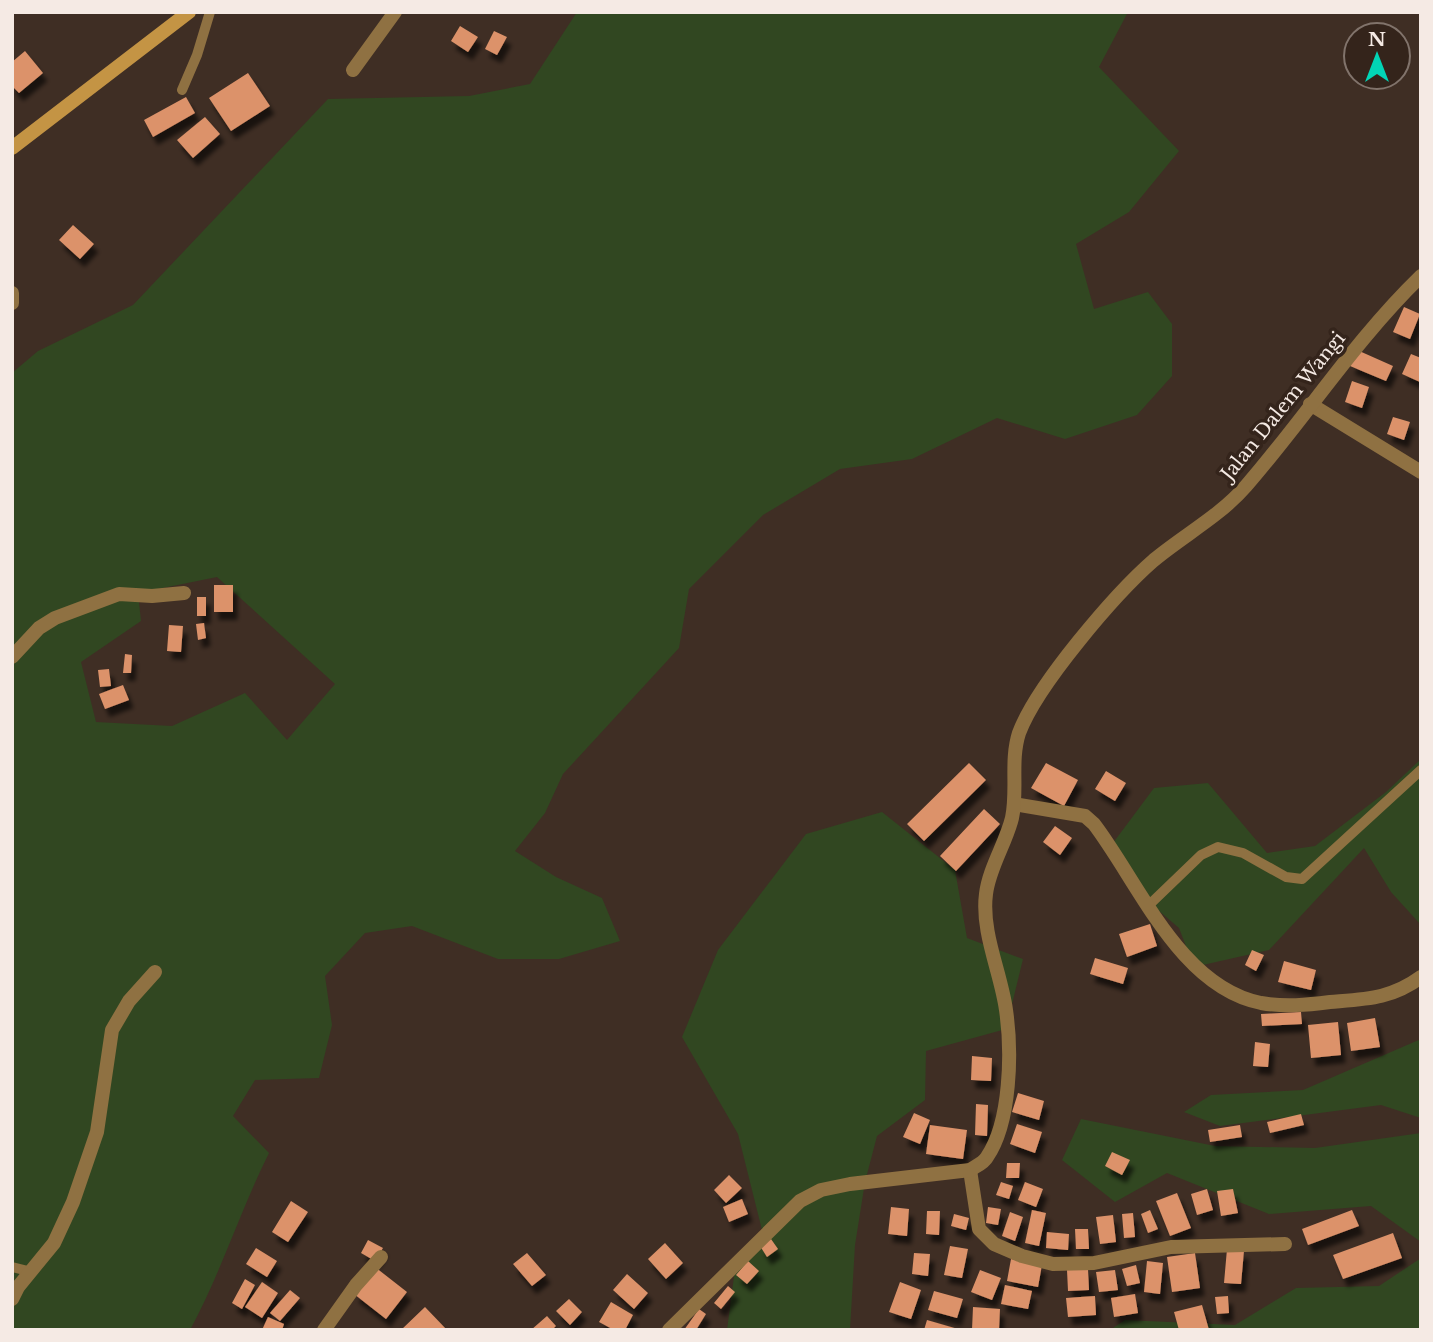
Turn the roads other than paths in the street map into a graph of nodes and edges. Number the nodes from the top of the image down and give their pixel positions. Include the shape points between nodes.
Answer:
1 (189, 12) edge
2 (210, 12) edge
3 (395, 12) edge
4 (353, 70) dead end
5 (182, 90) dead end
6 (12, 148) edge
7 (1421, 275) edge
8 (12, 293) edge
9 (12, 303) edge
10 (1310, 404) junction
11 (1421, 472) edge
12 (184, 593) dead end
13 (12, 657) edge
14 (1421, 771) edge
15 (1014, 804) junction
16 (1148, 906) junction
17 (155, 972) dead end
18 (1421, 977) edge
19 (970, 1170) junction
20 (1285, 1244) dead end
21 (381, 1257) dead end
22 (12, 1267) edge
23 (32, 1272) junction
24 (12, 1299) edge
25 (324, 1330) edge
26 (669, 1330) edge

1 - 6 main road
2 - 5 lane
3 - 4 street
7 - 10 street, Jalan Dalem Wangi
8 - 9 street
10 - 11 street
10 - 15 street, Jalan Dalem Wangi via 1245,487 1141,572 1087,631 1029,711 1019,734
12 - 13 street via 119,594 55,618
14 - 16 lane via 1302,879 1286,877 1243,853 1218,847 1201,855
15 - 16 street via 1085,816 1109,843
15 - 19 street, Jalan Dalem Wangi via 986,894 1006,1011 1009,1060 1005,1103 996,1142 986,1160
16 - 18 street via 1187,958 1229,991 1259,1003 1290,1006 1373,999 1400,992
17 - 23 street via 129,1001 112,1030 97,1132 54,1243
19 - 20 street via 979,1229 994,1244 1043,1261 1094,1263 1171,1247
19 - 26 street via 850,1184 821,1190 800,1201
21 - 25 street
22 - 23 lane
23 - 24 street

